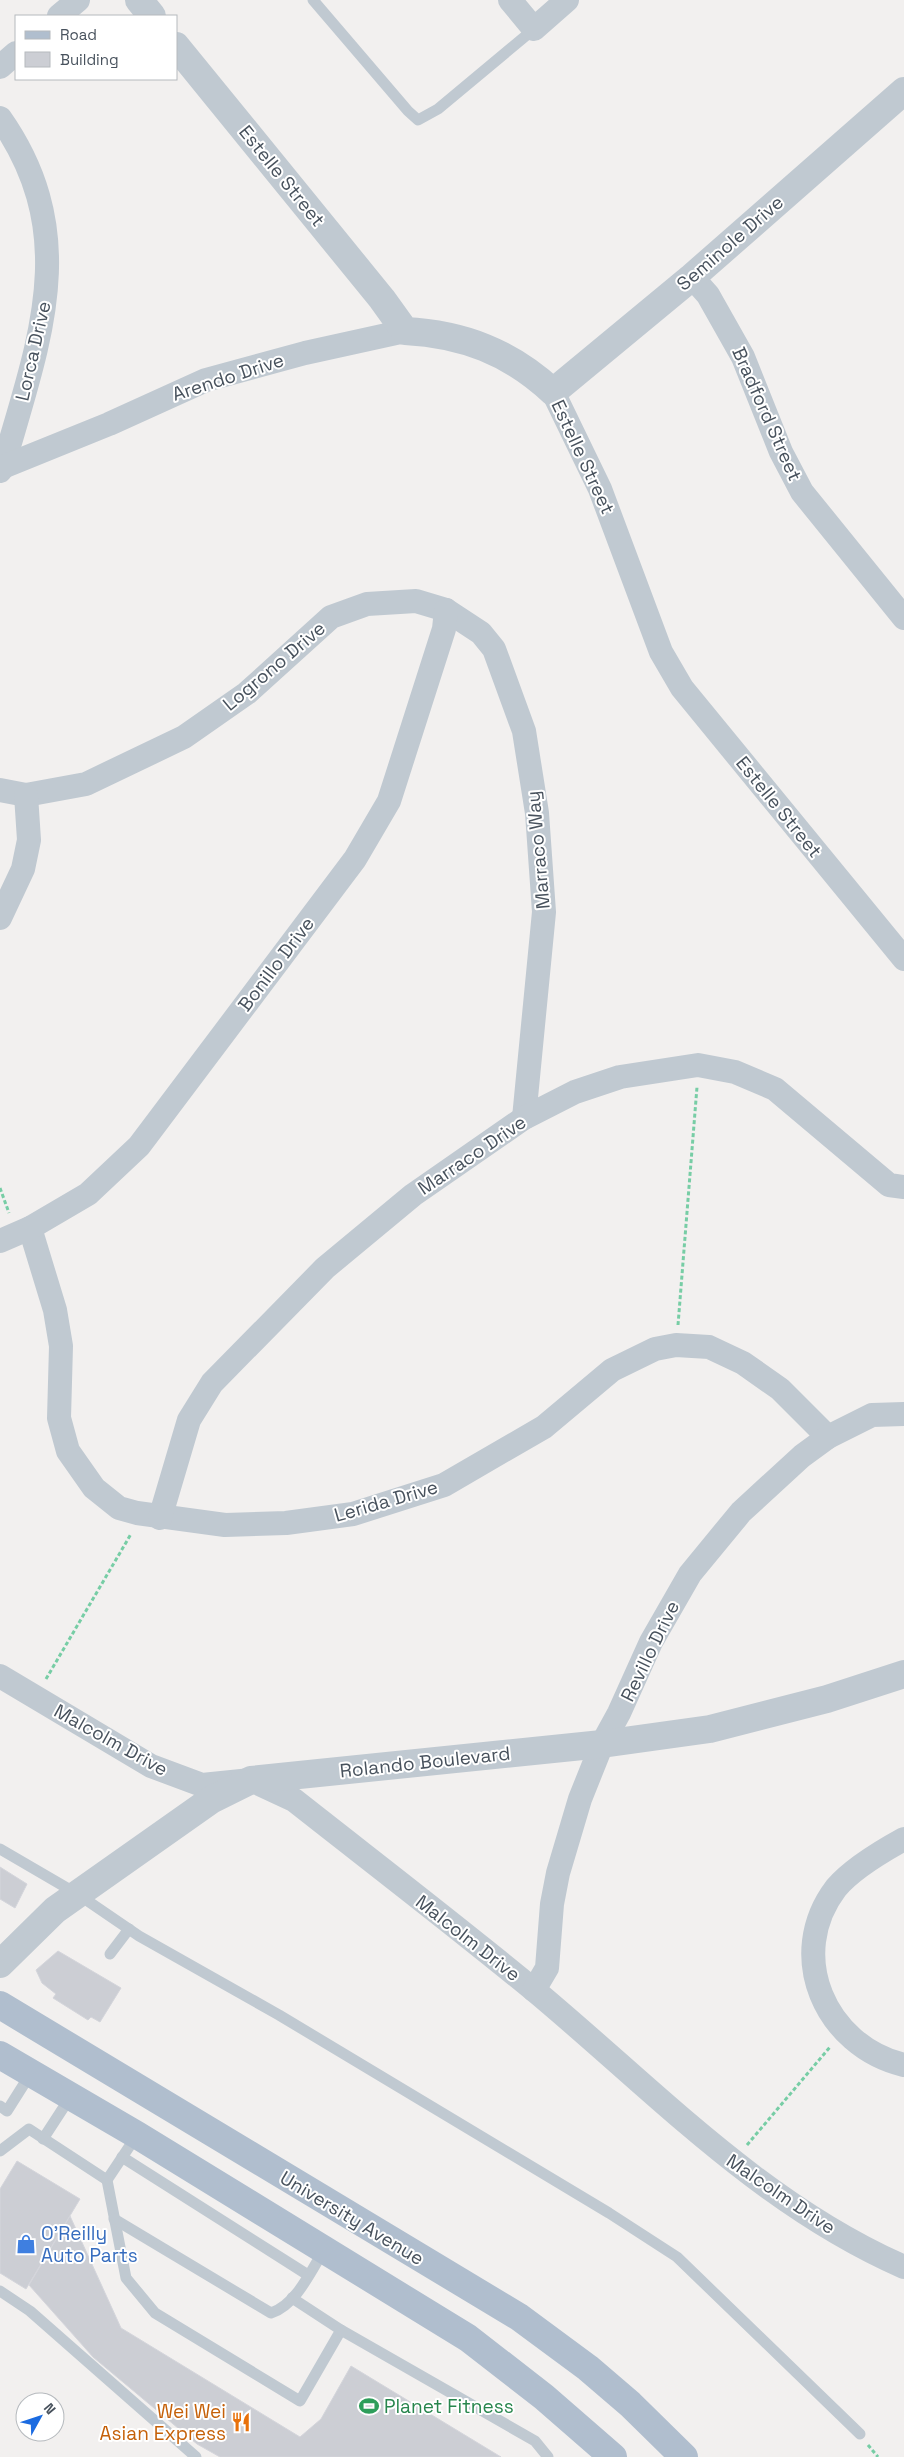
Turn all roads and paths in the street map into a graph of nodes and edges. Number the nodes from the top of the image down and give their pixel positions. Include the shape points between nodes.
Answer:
1 (78, 0) edge
2 (139, 0) edge
3 (313, 0) edge
4 (510, 0) edge
5 (567, 0) edge
6 (60, 15) edge
7 (151, 15) edge
8 (534, 29) junction
9 (178, 48) edge
10 (15, 54) edge
11 (0, 67) edge
12 (904, 91) edge
13 (0, 118) edge
14 (692, 277) junction
15 (405, 331) junction
16 (553, 392) junction
17 (2, 469) edge
18 (446, 610) junction
19 (904, 618) edge
20 (0, 790) edge
21 (26, 795) junction
22 (0, 918) edge
23 (904, 959) edge
24 (698, 1065) junction
25 (524, 1118) junction
26 (904, 1187) edge
27 (30, 1228) junction
28 (0, 1241) edge
29 (676, 1345) junction
30 (904, 1414) edge
31 (828, 1437) junction
32 (152, 1516) junction
33 (904, 1674) edge
34 (0, 1676) edge
35 (35, 1697) junction
36 (602, 1744) junction
37 (251, 1780) junction
38 (904, 1839) edge
39 (0, 1848) edge
40 (79, 1895) junction
41 (129, 1929) junction
42 (110, 1954) dead end
43 (0, 1964) edge
44 (534, 1990) junction
45 (0, 2005) edge
46 (843, 2031) junction
47 (0, 2055) edge
48 (904, 2064) edge
49 (31, 2073) junction
50 (71, 2096) junction
51 (0, 2106) edge
52 (44, 2139) junction
53 (129, 2146) junction
54 (0, 2151) edge
55 (732, 2163) junction
56 (107, 2180) junction
57 (114, 2219) junction
58 (324, 2250) junction
59 (904, 2267) edge
60 (308, 2275) junction
61 (0, 2291) edge
62 (292, 2298) junction
63 (341, 2330) junction
64 (860, 2434) dead end
65 (607, 2454) edge
66 (196, 2457) edge
67 (548, 2457) edge
68 (684, 2457) edge

1 - 6 street
2 - 7 street
3 - 8 lane via 418,120 438,109
4 - 8 street
5 - 8 street
9 - 15 street, Estelle Street
10 - 11 street
12 - 14 street, Seminole Drive
13 - 17 street, Lorca Drive via 18,148 37,195 47,247 48,274 42,326
14 - 16 street, Seminole Drive
14 - 19 street, Bradford Street via 708,295 743,358 781,452 802,492
15 - 16 street, Estelle Street via 454,336 477,343 518,363
15 - 17 street, Arendo Drive via 305,353 206,380
16 - 23 street, Estelle Street via 600,489 661,652 682,688
18 - 21 street, Logrono Drive via 416,601 367,604 331,617 247,693 184,737 86,784
18 - 25 street, Marraco Way via 481,633 494,649 524,730 537,813 544,912
18 - 27 street, Bonillo Drive via 444,629 389,801 355,859 139,1146 88,1194
20 - 21 street
21 - 22 street via 29,840 23,869
24 - 25 street, Marraco Drive via 620,1077 575,1092
24 - 26 street, Marraco Drive via 736,1072 775,1089 889,1185
24 - 29 path
25 - 32 street, Marraco Drive via 413,1194 325,1268 212,1383 189,1420
27 - 28 street, Bonillo Drive
27 - 32 street, Lerida Drive via 57,1319 61,1346 59,1418 68,1451 94,1488 119,1508
29 - 31 street, Lerida Drive via 709,1347 743,1363 780,1389
29 - 32 street, Lerida Drive via 655,1349 612,1370 544,1427 444,1485 353,1514 286,1523 225,1525
30 - 31 street, Revillo Drive via 872,1415
31 - 36 street, Revillo Drive via 770,1482 696,1566 669,1607
32 - 35 path
33 - 36 street, Rolando Boulevard via 827,1700 710,1728
34 - 35 street, Malcolm Drive
35 - 37 street, Malcolm Drive via 151,1766 202,1784
36 - 37 street, Rolando Boulevard
36 - 44 street, Revillo Drive via 567,1836 552,1904 547,1968
37 - 40 street, Rolando Boulevard via 211,1800
37 - 44 street, Malcolm Drive via 294,1800
38 - 46 street via 877,1854 838,1886 821,1917 814,1951 818,1986
39 - 40 lane
40 - 41 lane
40 - 43 street, Rolando Boulevard via 56,1910
41 - 42 lane
41 - 64 lane via 593,2203 677,2257
44 - 55 street, Malcolm Drive
45 - 68 main road, University Avenue via 519,2317 588,2368
46 - 48 street via 874,2054
46 - 55 path
47 - 49 main road
49 - 50 main road
49 - 51 lane via 8,2111
50 - 52 lane
50 - 53 main road
52 - 54 lane via 29,2129
52 - 56 lane
53 - 56 lane
53 - 58 main road
53 - 60 lane
55 - 59 street, Malcolm Drive via 791,2205 870,2252
56 - 57 lane
57 - 62 lane via 266,2312 276,2312
57 - 63 lane via 126,2278 154,2313 300,2401
58 - 60 lane
58 - 65 main road via 468,2338 544,2397
60 - 62 lane
61 - 66 lane via 30,2311
62 - 63 lane
63 - 67 lane via 535,2441

